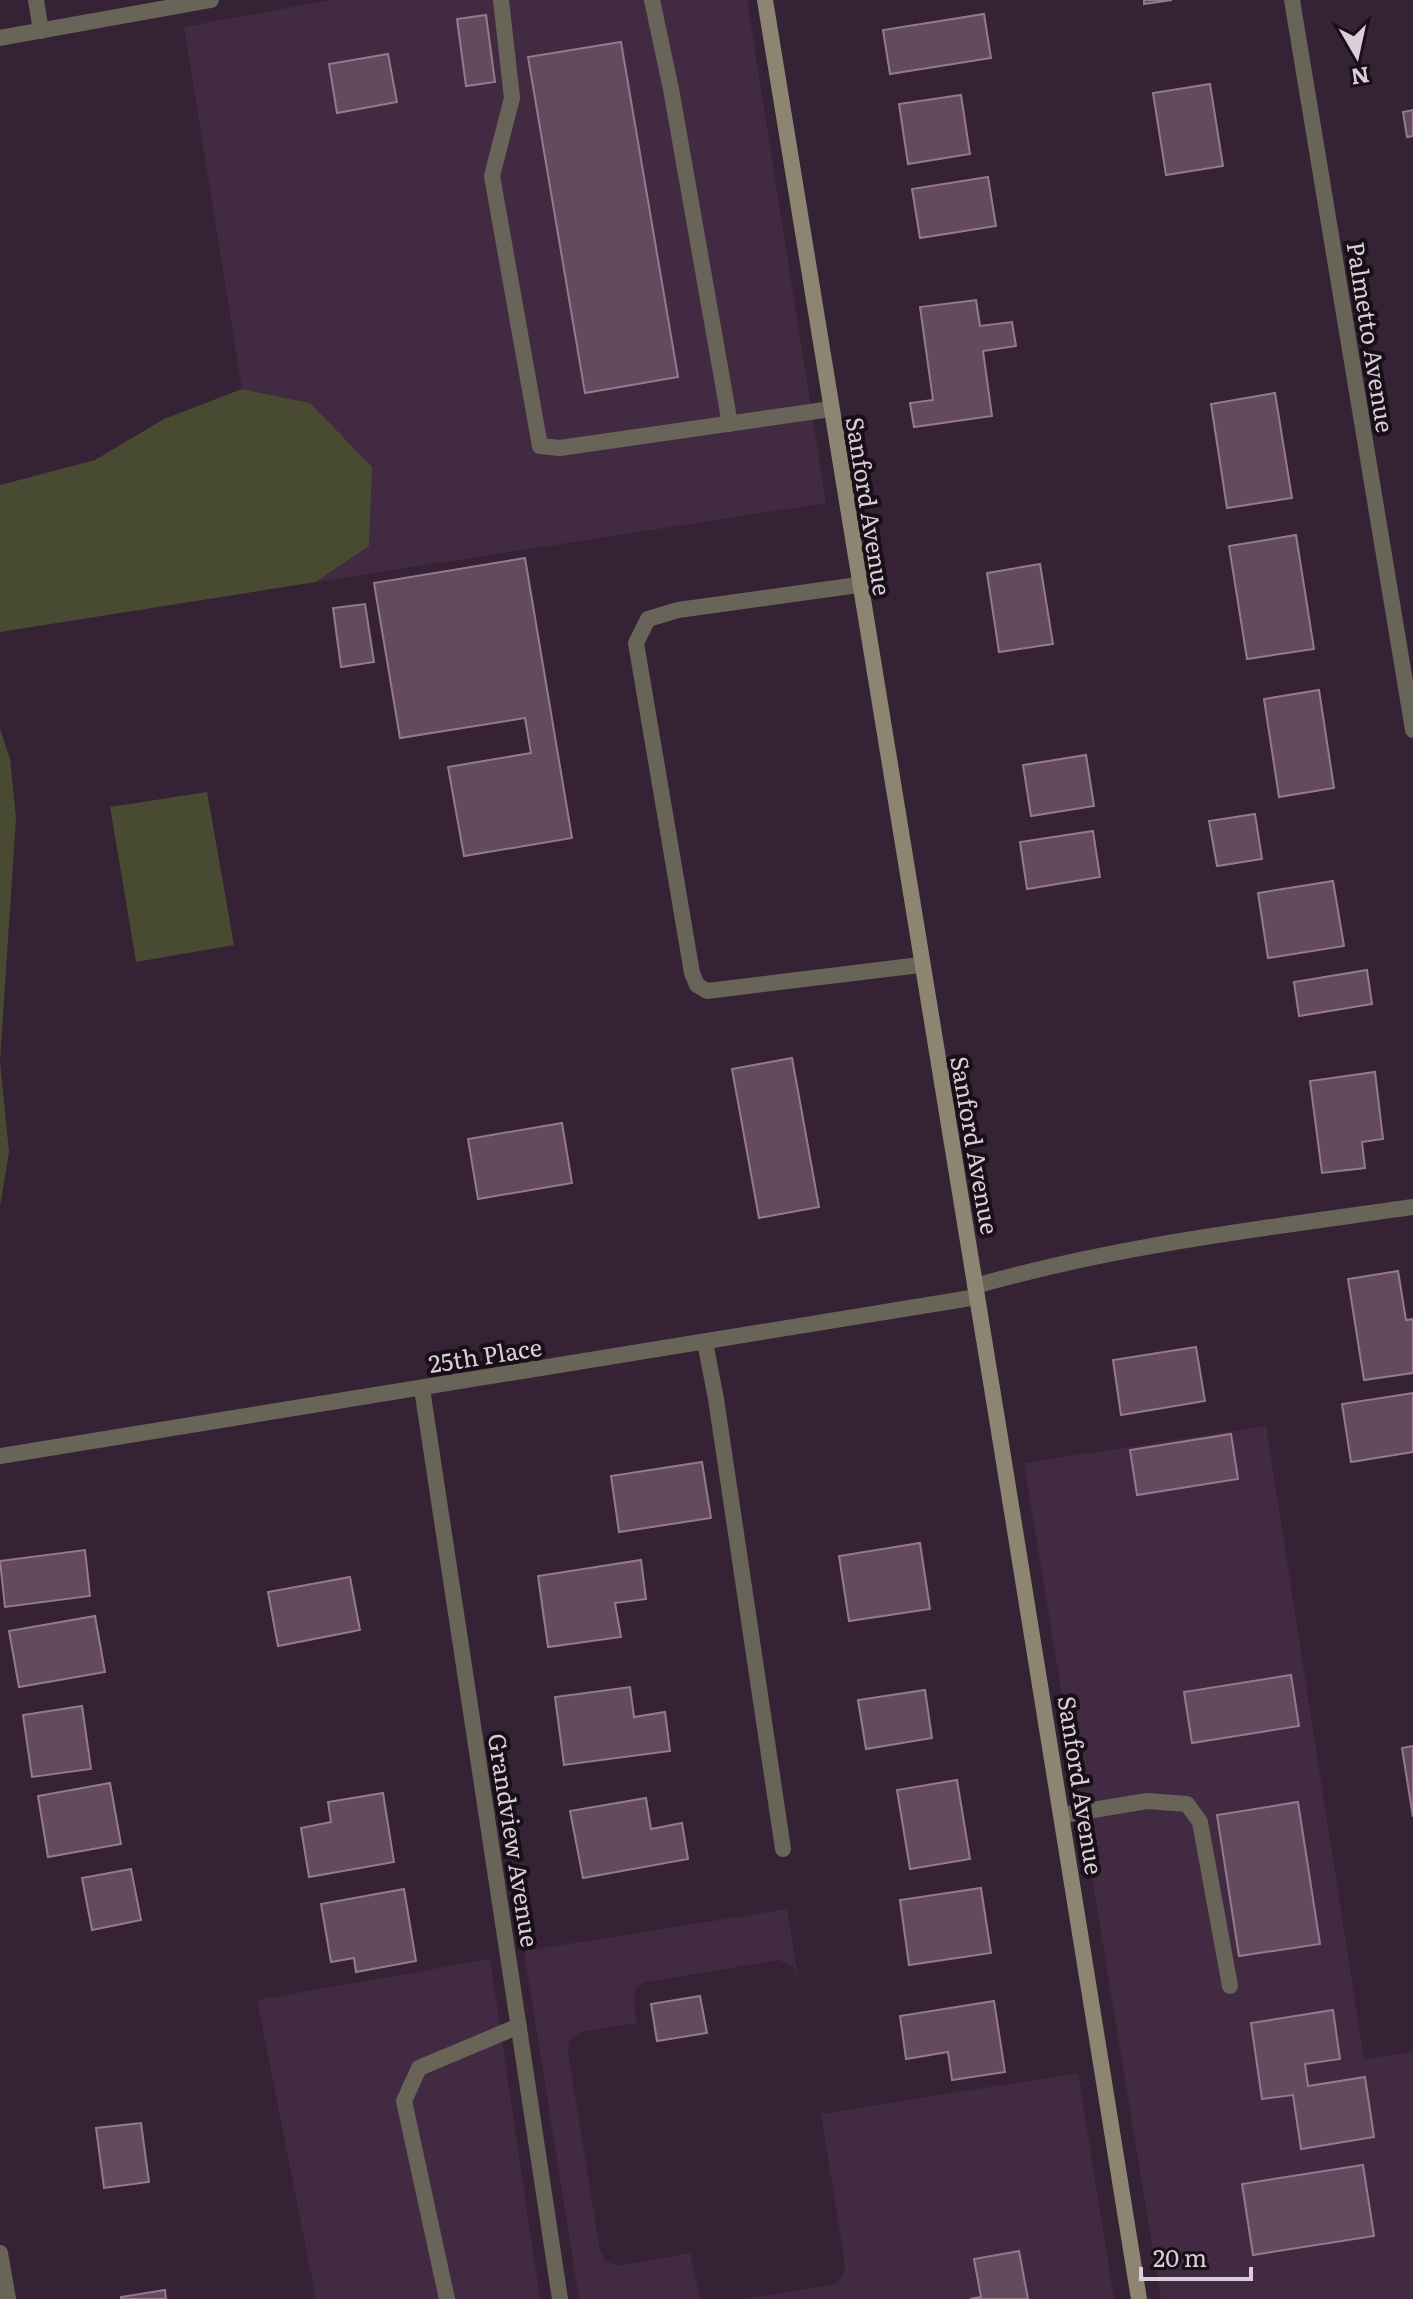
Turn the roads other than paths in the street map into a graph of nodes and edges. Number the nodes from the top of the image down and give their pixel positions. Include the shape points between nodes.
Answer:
1 (36, 0) edge
2 (211, 0) edge
3 (501, 0) edge
4 (652, 0) edge
5 (765, 0) edge
6 (1292, 0) edge
7 (41, 31) junction
8 (0, 38) edge
9 (831, 409) junction
10 (730, 424) junction
11 (858, 585) junction
12 (1413, 730) edge
13 (920, 965) junction
14 (1413, 1207) edge
15 (976, 1291) junction
16 (705, 1342) junction
17 (422, 1389) junction
18 (0, 1456) edge
19 (1063, 1815) junction
20 (783, 1849) dead end
21 (1230, 1986) dead end
22 (519, 2026) junction
23 (0, 2253) edge
24 (8, 2299) edge
25 (447, 2299) edge
26 (560, 2299) edge
27 (1139, 2299) edge

1 - 7 street
2 - 7 street
3 - 10 street via 512,98 492,176 540,446 560,448
4 - 10 street
5 - 9 main road, Sanford Avenue
6 - 12 street, Palmetto Avenue
7 - 8 street
9 - 10 street
9 - 11 main road, Sanford Avenue
11 - 13 main road, Sanford Avenue
11 - 13 street via 678,610 648,619 636,643 697,985 707,991
13 - 15 main road, Sanford Avenue
14 - 15 street, 25th Place via 1175,1240 1050,1265
15 - 16 street, 25th Place
15 - 19 main road, Sanford Avenue
16 - 17 street, 25th Place
16 - 20 street
17 - 18 street, 25th Place
17 - 22 street, Grandview Avenue
19 - 21 street via 1147,1801 1187,1804 1200,1822
19 - 27 main road, Sanford Avenue
22 - 25 street via 419,2068 404,2101
22 - 26 street, Grandview Avenue
23 - 24 street

